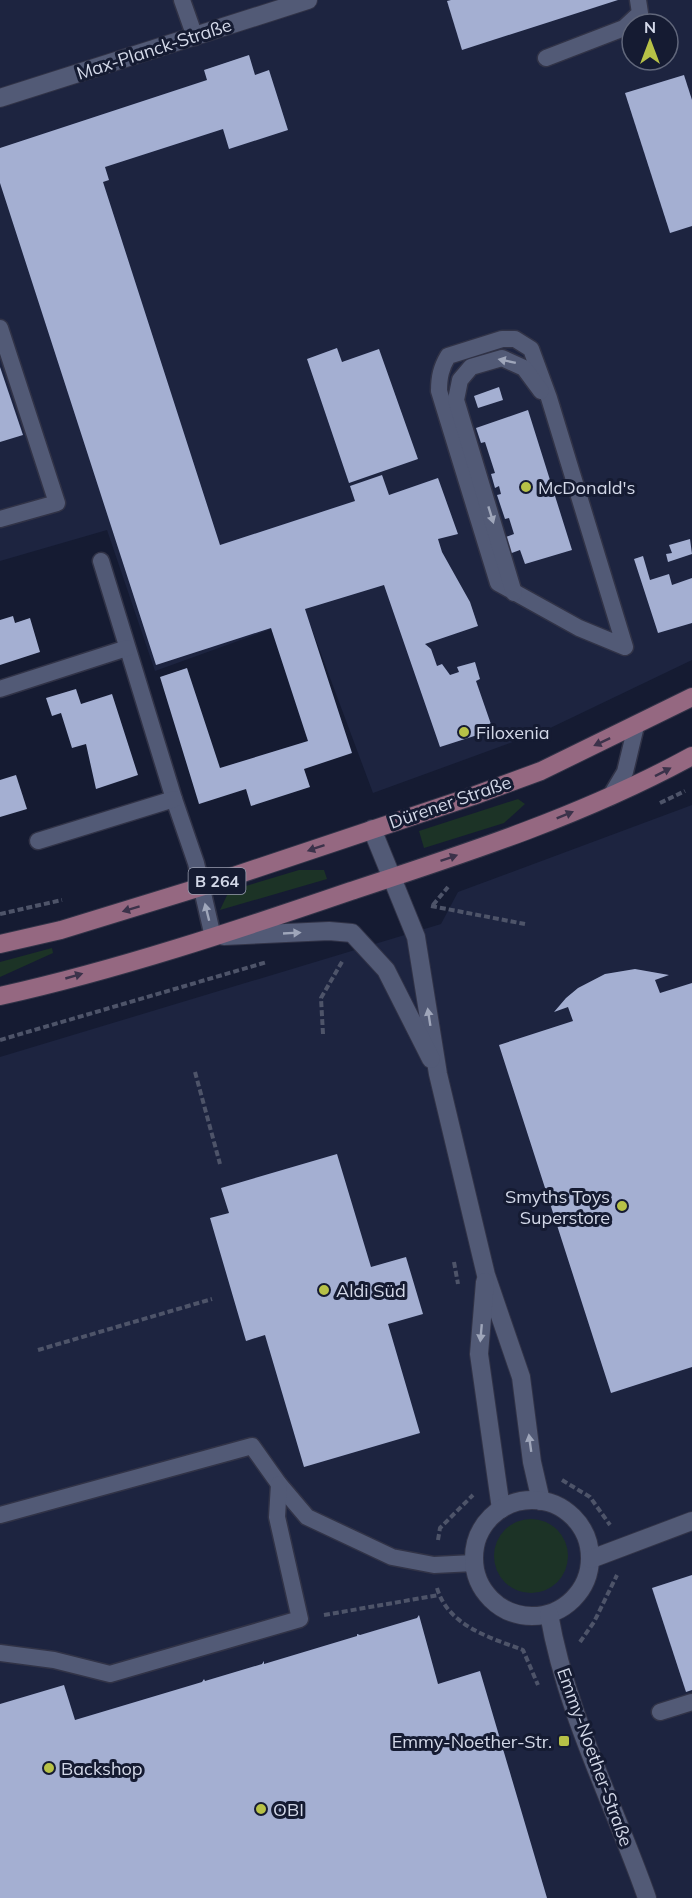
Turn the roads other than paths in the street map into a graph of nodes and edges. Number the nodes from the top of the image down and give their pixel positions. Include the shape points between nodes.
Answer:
1 (182, 0) edge
2 (308, 0) edge
3 (638, 0) edge
4 (195, 37) junction
5 (546, 58) dead end
6 (0, 98) edge
7 (0, 328) edge
8 (549, 398) junction
9 (0, 519) edge
10 (101, 561) dead end
11 (514, 593) junction
12 (127, 648) junction
13 (0, 689) edge
14 (692, 698) edge
15 (636, 726) junction
16 (692, 756) edge
17 (610, 797) junction
18 (174, 799) junction
19 (372, 829) junction
20 (38, 841) dead end
21 (394, 877) junction
22 (201, 887) junction
23 (213, 937) junction
24 (0, 944) edge
25 (0, 996) edge
26 (438, 1074) junction
27 (486, 1275) junction
28 (279, 1484) junction
29 (541, 1501) junction
30 (501, 1509) junction
31 (0, 1515) edge
32 (692, 1521) edge
33 (591, 1559) junction
34 (474, 1563) junction
35 (549, 1614) junction
36 (0, 1653) edge
37 (692, 1702) edge
38 (660, 1712) dead end
39 (647, 1898) edge

1 - 4 lane
2 - 4 street, Max-Planck-Straße
3 - 5 lane via 640,13 624,28
4 - 6 street, Max-Planck-Straße
7 - 9 lane via 57,503
8 -> 11 lane via 524,368 502,358 471,367 460,380 456,400
8 - 11 lane via 625,647 579,628
8 - 11 lane via 531,349 515,339 482,344 448,356 441,369 439,391 498,582
10 - 12 lane
12 - 13 lane
12 - 18 lane
14 - 15 main road, Dürener Straße / B 264
15 - 17 lane via 625,772
15 -> 19 main road, Dürener Straße / B 264 via 541,771
17 -> 16 main road
21 -> 17 main road via 511,837
18 - 20 lane
18 - 22 lane
19 - 21 street
19 -> 22 main road, Dürener Straße / B 264
21 - 23 main road
26 -> 21 street via 416,937
23 -> 22 lane
22 -> 24 main road, Dürener Straße / B 264 via 62,930
25 -> 23 main road
23 -> 26 street via 352,933 386,970
26 - 27 street
29 -> 27 street via 521,1377
27 -> 30 street via 479,1354
28 - 31 lane via 252,1446
28 - 34 lane via 307,1517 392,1557 434,1565
28 - 36 lane via 277,1517 300,1619 110,1674 13,1652
29 - 30 street via 514,1503
29 - 33 street via 571,1515 582,1528
30 - 34 street via 480,1532
32 - 33 street
33 - 35 street via 588,1577 579,1593 566,1606
34 - 35 street via 486,1595 499,1606 532,1617
35 - 39 street, Emmy-Noether-Straße via 555,1649 582,1733
37 - 38 lane

